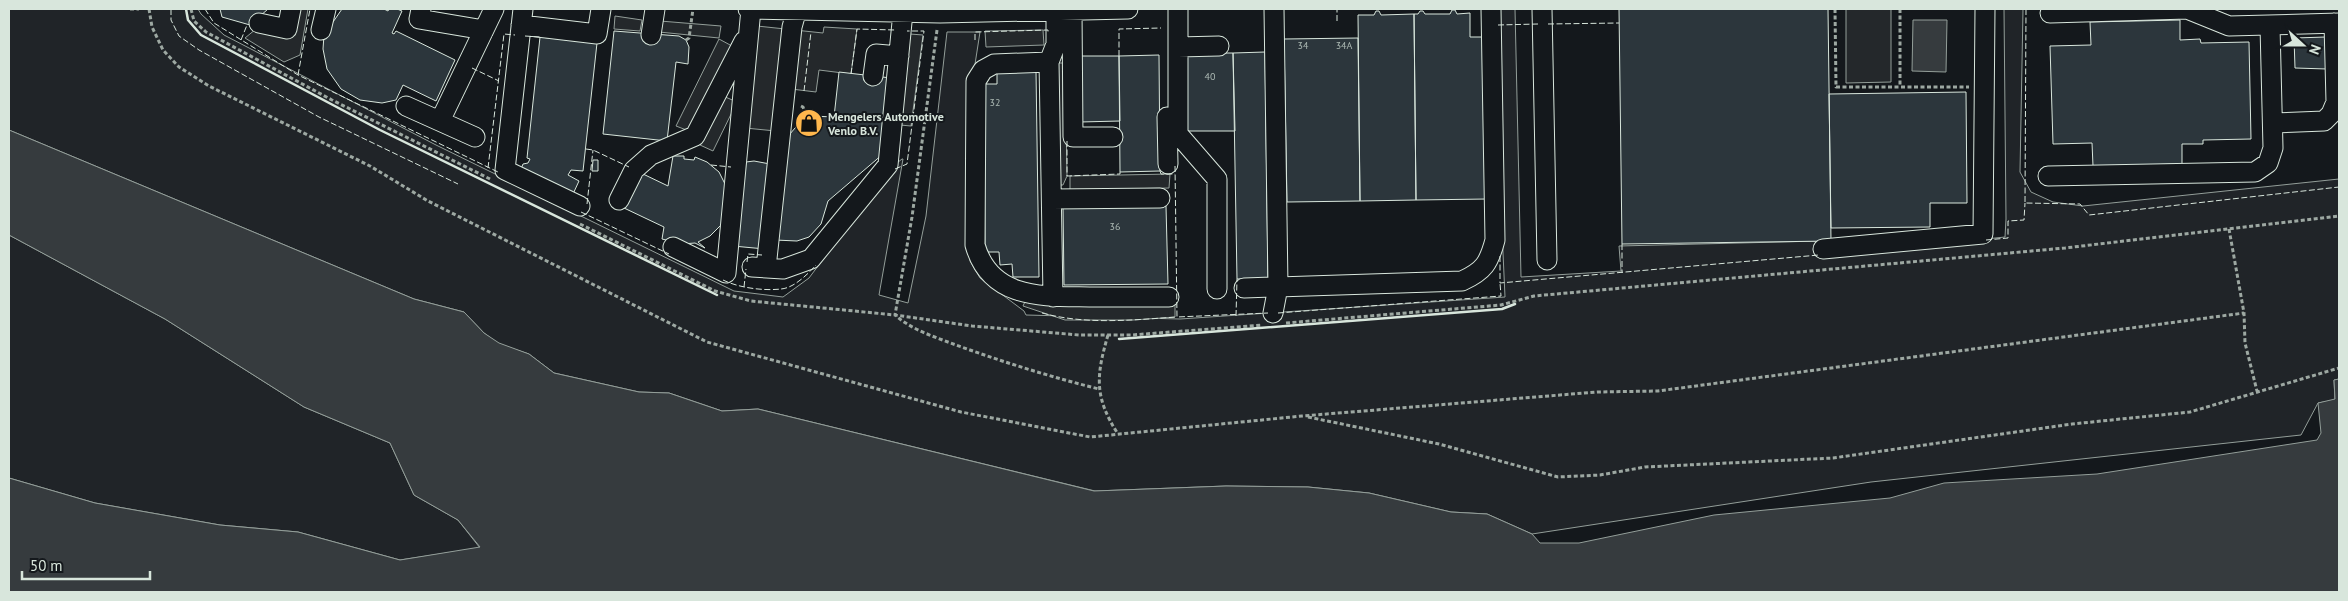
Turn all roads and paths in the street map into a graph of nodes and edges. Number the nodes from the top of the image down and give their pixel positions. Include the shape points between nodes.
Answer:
1 (130, 9) edge
2 (139, 9) edge
3 (149, 9) edge
4 (291, 9) edge
5 (326, 9) edge
6 (421, 9) edge
7 (494, 9) edge
8 (601, 9) edge
9 (654, 9) edge
10 (693, 9) edge
11 (750, 9) edge
12 (797, 9) edge
13 (1128, 9) edge
14 (1166, 9) edge
15 (1178, 9) edge
16 (1274, 9) edge
17 (1491, 9) edge
18 (1542, 9) edge
19 (1835, 9) edge
20 (1900, 9) edge
21 (1985, 9) edge
22 (2187, 9) edge
23 (1064, 10) junction
24 (903, 12) junction
25 (940, 13) junction
26 (2050, 13) dead end
27 (522, 17) edge
28 (2276, 20) edge
29 (2331, 20) edge
30 (259, 22) dead end
31 (321, 30) dead end
32 (484, 30) junction
33 (749, 32) junction
34 (651, 35) dead end
35 (686, 40) dead end
36 (1219, 46) dead end
37 (1178, 47) junction
38 (899, 56) junction
39 (1049, 62) junction
40 (873, 76) dead end
41 (1900, 87) junction
42 (1984, 87) junction
43 (406, 106) dead end
44 (440, 121) junction
45 (2273, 123) junction
46 (668, 134) dead end
47 (695, 136) junction
48 (1113, 137) dead end
49 (475, 138) dead end
50 (1168, 164) dead end
51 (2048, 176) dead end
52 (1160, 198) dead end
53 (1052, 199) junction
54 (619, 200) dead end
55 (580, 206) dead end
56 (2229, 229) dead end
57 (673, 247) dead end
58 (1823, 249) dead end
59 (1547, 260) dead end
60 (1278, 287) junction
61 (1244, 288) dead end
62 (1217, 289) dead end
63 (1054, 296) junction
64 (1169, 297) dead end
65 (1273, 313) dead end
66 (2244, 313) junction
67 (1108, 335) dead end
68 (2339, 368) edge
69 (1099, 389) junction
70 (2257, 391) junction
71 (1302, 416) junction
72 (1118, 434) junction

1 - 2 path
3 - 72 path via 152,27 163,50 179,67 209,86 708,342 961,412 1090,436
4 - 30 street via 287,29
5 - 31 street
6 - 32 street via 419,19
7 - 32 street
8 - 27 street via 598,34
9 - 34 street
10 - 35 path
11 - 12 street
11 - 33 street
12 - 24 street
12 - 38 street via 759,267 783,269 810,259 888,165
13 - 23 street
14 - 50 street
15 - 37 street
16 - 60 street
17 - 60 street via 1495,240 1491,257 1479,274 1462,281
18 - 59 street
19 - 41 path via 1836,87
20 - 41 path
21 - 42 street
22 - 26 street
22 - 28 street via 2229,26
23 - 25 street
23 - 39 street
23 - 48 street via 1073,138
24 - 25 street
24 - 38 street
25 - 69 path via 895,315 904,323 932,336 1000,361
27 - 55 street via 506,170
28 - 29 street
28 - 45 street
29 - 45 street via 2336,102 2331,114 2324,122
32 - 44 street
33 - 47 street
33 - 57 street via 726,273
36 - 37 street
37 - 62 street via 1178,134 1217,179
38 - 40 street via 876,54
39 - 53 street
39 - 63 street via 994,64 983,70 976,81 975,245 980,262 1010,289 1025,294
41 - 42 path
42 - 58 street via 1983,234
43 - 44 street
44 - 49 street
45 - 51 street via 2273,148 2268,163 2255,172
46 - 47 street
47 - 54 street via 651,155 634,170
52 - 53 street
53 - 63 street
56 - 66 path
60 - 61 street
60 - 65 street
63 - 64 street
66 - 70 path via 2245,343
66 - 71 path via 1658,391 1597,392
67 - 69 path
68 - 70 path
69 - 72 path via 1106,415
70 - 71 path via 2190,412 2072,424 1832,458 1645,466 1600,475 1558,477 1439,444
71 - 72 path

